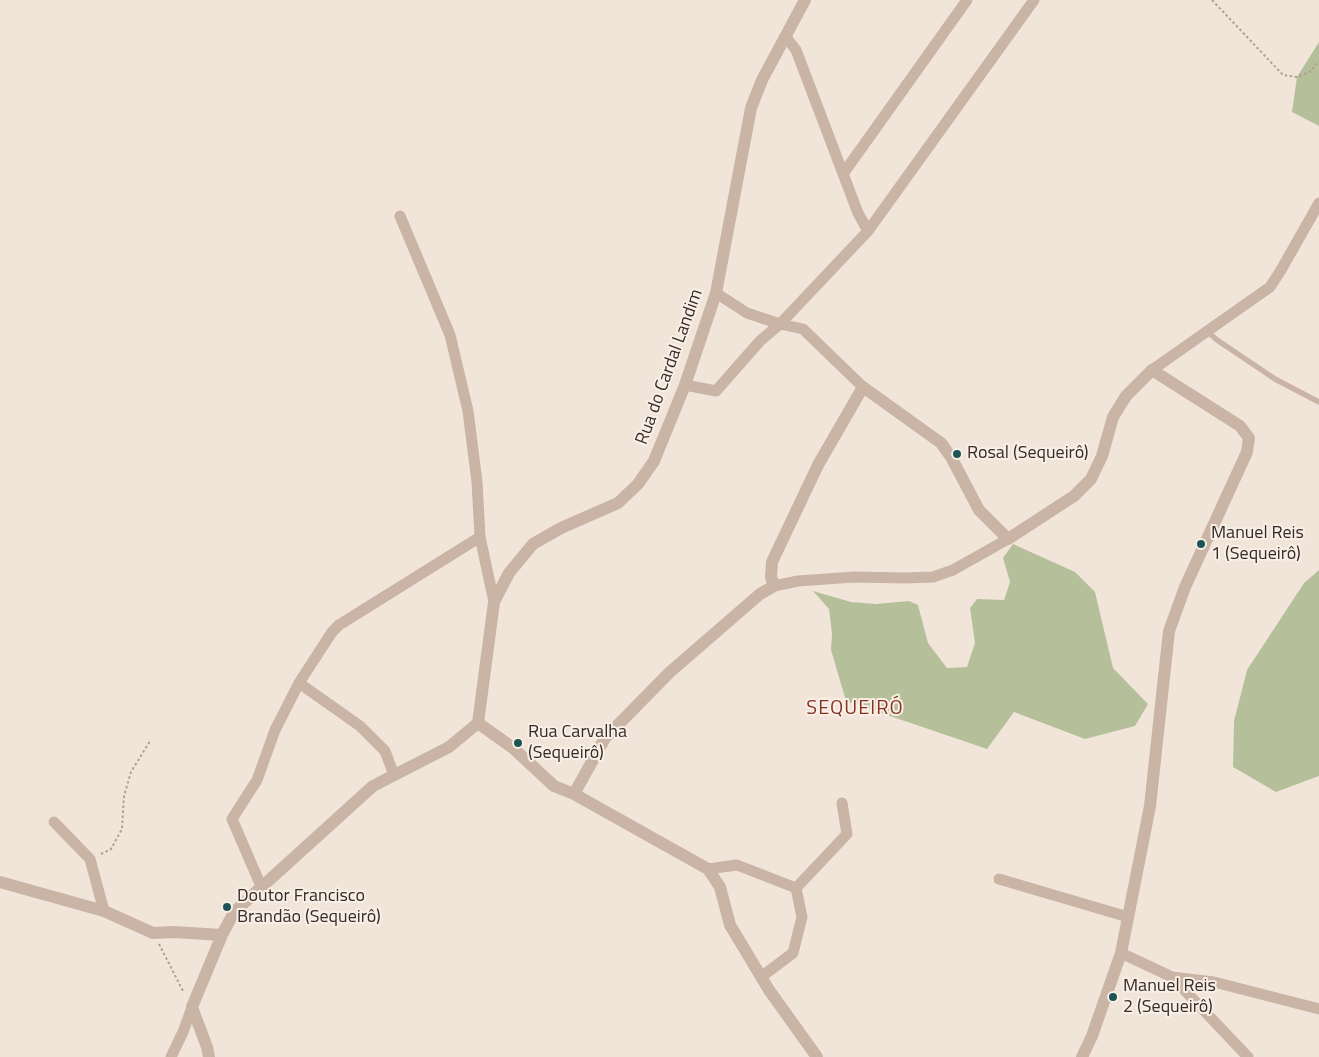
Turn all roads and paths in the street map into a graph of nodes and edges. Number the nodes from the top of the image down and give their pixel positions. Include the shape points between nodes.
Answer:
1 (805, 0) edge
2 (967, 0) edge
3 (1034, 0) edge
4 (1212, 0) edge
5 (786, 37) junction
6 (1319, 61) edge
7 (843, 174) junction
8 (1319, 203) edge
9 (400, 216) dead end
10 (868, 231) junction
11 (716, 293) junction
12 (780, 324) junction
13 (1207, 331) junction
14 (1152, 370) junction
15 (685, 385) junction
16 (863, 387) junction
17 (1319, 402) edge
18 (480, 536) junction
19 (1008, 539) junction
20 (774, 586) junction
21 (494, 602) junction
22 (300, 683) junction
23 (478, 722) junction
24 (150, 741) dead end
25 (394, 775) junction
26 (574, 794) junction
27 (842, 803) dead end
28 (54, 822) dead end
29 (90, 859) junction
30 (708, 869) junction
31 (999, 879) dead end
32 (0, 882) edge
33 (261, 886) junction
34 (796, 888) junction
35 (104, 911) junction
36 (1128, 917) junction
37 (153, 933) junction
38 (222, 935) junction
39 (1121, 953) junction
40 (761, 977) junction
41 (1172, 977) junction
42 (192, 1007) junction
43 (1319, 1009) edge
44 (171, 1057) edge
45 (209, 1057) edge
46 (816, 1057) edge
47 (1082, 1057) edge
48 (1248, 1057) edge

1 - 5 street, Rua do Cardal Landim
2 - 7 street
3 - 10 street
4 - 6 path via 1283,75 1297,77 1311,71
5 - 7 street via 796,50
5 - 11 street, Rua do Cardal Landim via 762,80 751,108
7 - 10 street
8 - 13 street via 1270,287
9 - 18 street via 450,335 468,411
10 - 12 street
11 - 12 street via 747,313
11 - 15 street, Rua do Cardal Landim
12 - 15 street via 760,341 716,391
12 - 16 street via 803,329
13 - 14 street
13 - 17 lane via 1275,379
14 - 19 street via 1126,396 1114,417 1091,479 1074,496
14 - 36 street via 1240,426 1249,438 1247,452 1185,587 1169,631 1150,806
15 - 21 street, Rua do Cardal Landim via 654,461 638,484 618,503 533,544 509,573
16 - 19 street via 941,443 979,510
16 - 20 street via 818,464 772,562
18 - 21 street
18 - 22 street via 340,625 332,632
19 - 20 street via 953,570 933,577 854,577
20 - 26 street via 760,594 670,672 605,738
21 - 23 street, Rua do Cardal Landim
22 - 25 street via 360,726 385,751
22 - 33 street via 275,730 256,780 232,819
23 - 25 street via 449,747
23 - 26 street via 513,748 554,786
24 - 29 path via 131,772 124,796 122,829 111,849
25 - 33 street via 373,786
26 - 30 street
27 - 34 street via 847,834
28 - 29 street
29 - 35 street
30 - 34 street via 737,865
30 - 40 street via 720,887 730,925
31 - 36 street
32 - 35 street
33 - 38 street via 234,912
34 - 40 street via 802,918 793,953
35 - 37 street
36 - 39 street
37 - 38 street
37 - 42 path
38 - 42 street
39 - 41 street
39 - 47 street
40 - 46 street
41 - 43 street via 1214,982
41 - 48 street
42 - 44 street
42 - 45 street

